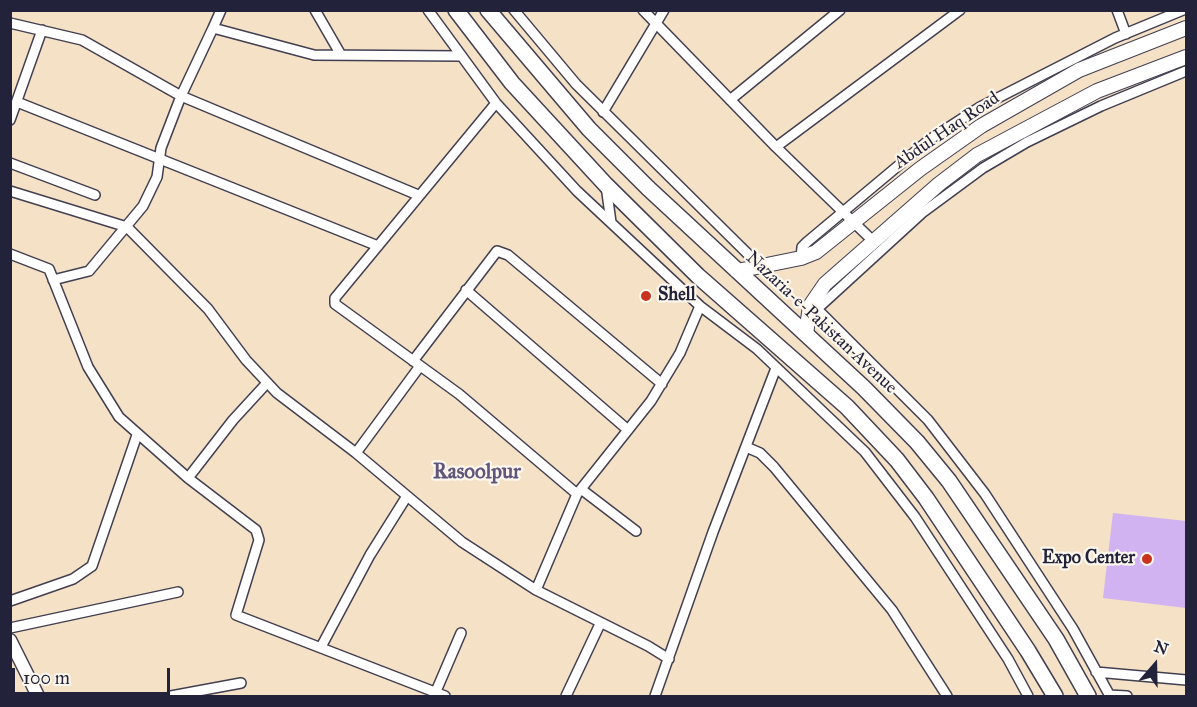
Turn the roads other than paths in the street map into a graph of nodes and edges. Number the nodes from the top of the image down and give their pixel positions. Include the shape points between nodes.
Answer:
1 (221, 10) edge
2 (315, 10) edge
3 (428, 10) edge
4 (456, 10) edge
5 (488, 10) edge
6 (514, 10) edge
7 (643, 10) edge
8 (664, 10) edge
9 (840, 10) edge
10 (960, 10) edge
11 (1117, 10) edge
12 (1183, 10) edge
13 (10, 23) edge
14 (655, 25) junction
15 (213, 28) junction
16 (1186, 28) edge
17 (42, 30) junction
18 (1126, 34) junction
19 (340, 55) junction
20 (461, 56) junction
21 (1186, 57) edge
22 (1186, 71) edge
23 (181, 96) junction
24 (730, 100) junction
25 (17, 102) junction
26 (496, 103) junction
27 (603, 112) junction
28 (10, 120) edge
29 (776, 147) junction
30 (159, 158) junction
31 (10, 162) edge
32 (606, 185) junction
33 (944, 188) junction
34 (10, 191) edge
35 (95, 195) dead end
36 (418, 195) junction
37 (919, 209) junction
38 (849, 217) junction
39 (611, 222) junction
40 (126, 228) junction
41 (873, 241) junction
42 (378, 246) junction
43 (10, 254) edge
44 (760, 266) junction
45 (737, 271) junction
46 (52, 280) junction
47 (466, 290) junction
48 (700, 306) junction
49 (813, 307) junction
50 (749, 333) junction
51 (806, 334) junction
52 (417, 364) junction
53 (776, 368) junction
54 (267, 383) junction
55 (662, 384) junction
56 (628, 430) junction
57 (137, 435) junction
58 (746, 447) junction
59 (356, 453) junction
60 (188, 478) junction
61 (579, 491) junction
62 (407, 496) junction
63 (636, 531) dead end
64 (536, 590) junction
65 (178, 592) dead end
66 (10, 602) edge
67 (600, 624) junction
68 (10, 628) edge
69 (461, 633) dead end
70 (10, 640) edge
71 (321, 647) junction
72 (669, 659) junction
73 (1096, 672) junction
74 (1186, 680) edge
75 (241, 683) dead end
76 (434, 694) edge
77 (38, 696) edge
78 (171, 696) edge
79 (445, 696) edge
80 (566, 696) edge
81 (655, 696) edge
82 (946, 696) edge
83 (1028, 696) edge
84 (1055, 696) edge
85 (1088, 696) edge
86 (1110, 696) edge
87 (1127, 696) edge

1 - 15 street
2 - 19 street
3 - 20 street
4 - 32 main road via 512,83
5 - 45 main road, Nazaria-e-Pakistan Avenue via 589,129
6 - 27 street
7 - 14 street
8 - 14 street
9 - 24 street
10 - 29 street
11 - 18 street
12 - 18 street
13 - 17 street
14 - 24 street
14 - 27 street
15 - 19 street via 290,51
15 - 23 street
16 - 38 main road, Abdul Haq Road via 1079,70 981,126
17 - 23 street via 82,40
17 - 25 street
18 - 38 street via 980,107 929,140
19 - 20 street
20 - 26 street
21 - 33 main road, Abdul Haq Road via 1097,91 1023,129 977,155
22 - 33 street via 1026,142
23 - 30 street
23 - 36 street
24 - 29 street
25 - 28 street
25 - 30 street
26 - 36 street
26 - 39 street
27 - 44 street
29 - 38 street
30 - 40 street via 157,177 143,206
30 - 42 street
31 - 35 street
32 - 39 street
32 - 50 main road
33 - 37 main road, Abdul Haq Road
34 - 40 street
36 - 42 street
37 - 41 main road, Abdul Haq Road
37 - 49 street
38 - 41 street
38 - 44 main road, Abdul Haq Road via 816,252
39 - 48 street
40 - 46 street via 89,271
40 - 54 street via 208,309
41 - 49 main road, Abdul Haq Road via 825,284
42 - 52 street via 334,301
43 - 46 street via 49,269
44 - 45 main road, Abdul Haq Road
45 - 51 main road, Nazaria-e-Pakistan Avenue
46 - 57 street via 88,367 119,417
47 - 52 street
47 - 55 street via 500,251
47 - 56 street
48 - 50 street
48 - 55 street
49 - 51 main road, Abdul Haq Road
49 - 73 street via 928,420 985,494 1062,611
50 - 53 street
50 - 84 main road via 847,407 897,460 1022,641
51 - 85 main road, Nazaria-e-Pakistan Avenue via 917,442 949,481 1056,639
52 - 59 street
52 - 61 street
53 - 58 street
53 - 83 street via 865,452 915,517
54 - 59 street
54 - 60 street
55 - 56 street
56 - 61 street
57 - 60 street
57 - 66 street via 92,566 74,579
58 - 72 street
58 - 82 street via 774,466 892,610
59 - 62 street
60 - 71 street via 259,535 236,615
61 - 63 street
61 - 64 street
62 - 64 street via 462,542
62 - 71 street
64 - 67 street
65 - 68 street
67 - 72 street
67 - 80 street
69 - 76 street
70 - 77 street
71 - 76 street
72 - 81 street
73 - 74 street
73 - 86 street
75 - 78 street
76 - 79 street
86 - 87 street

